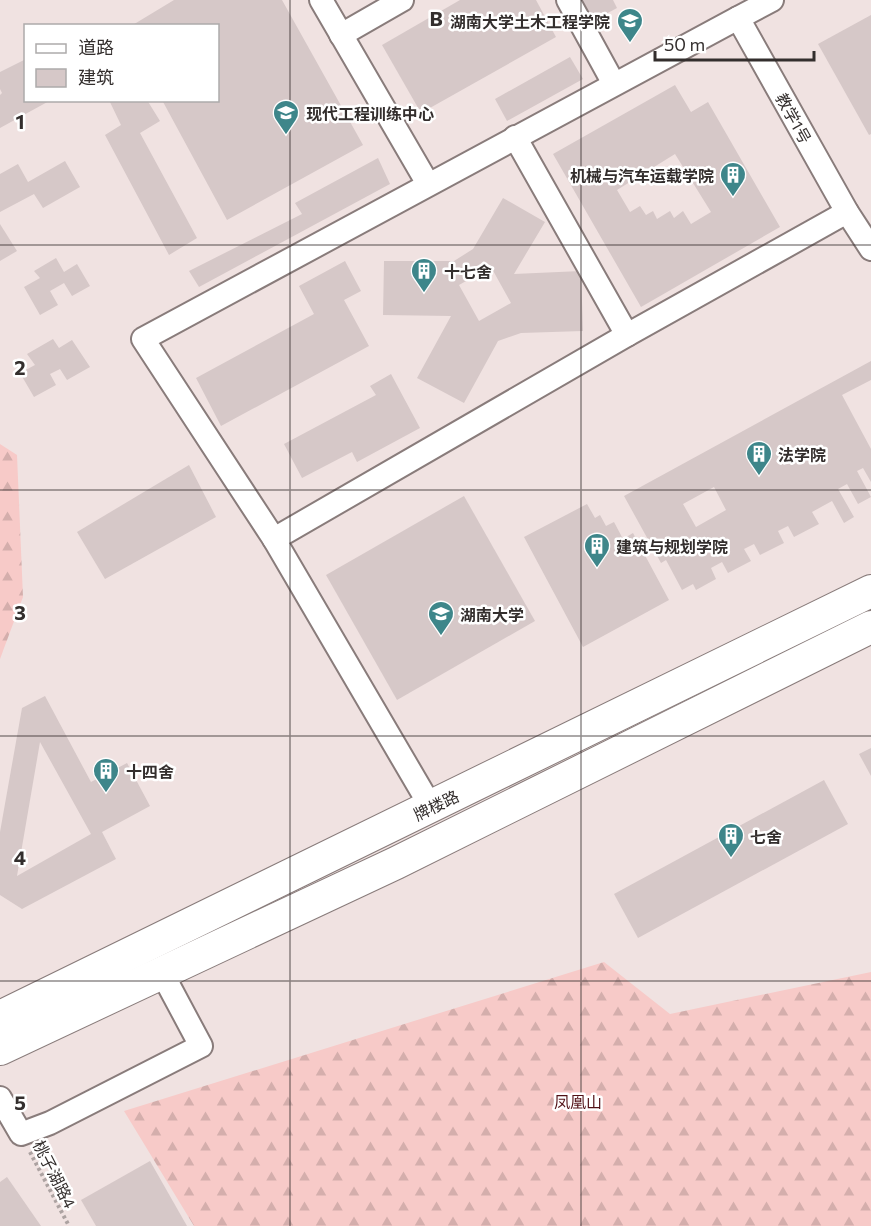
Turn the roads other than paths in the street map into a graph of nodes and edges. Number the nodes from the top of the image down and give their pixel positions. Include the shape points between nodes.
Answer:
1 (321, 0) edge
2 (402, 0) edge
3 (568, 0) edge
4 (772, 0) edge
5 (738, 18) junction
6 (341, 35) junction
7 (614, 84) junction
8 (516, 137) junction
9 (428, 184) junction
10 (847, 212) junction
11 (871, 249) edge
12 (627, 335) junction
13 (274, 539) junction
14 (871, 591) edge
15 (871, 627) edge
16 (431, 807) junction
17 (162, 973) junction
18 (0, 1017) edge
19 (0, 1049) edge
20 (0, 1098) edge

1 - 6 street
2 - 6 street
3 - 7 street
4 - 5 street
5 - 7 street
5 - 10 street, 教学1号
6 - 9 street
7 - 8 street
8 - 9 street
8 - 12 street
9 - 13 street via 143,339
10 - 11 street, 教学1号
10 - 12 street
12 - 13 street
13 - 16 street
14 - 16 main road, 牌楼路
15 - 17 main road, 牌楼路 via 396,863
16 - 18 main road, 牌楼路
17 - 19 main road, 牌楼路
17 - 20 street via 201,1046 21,1134

